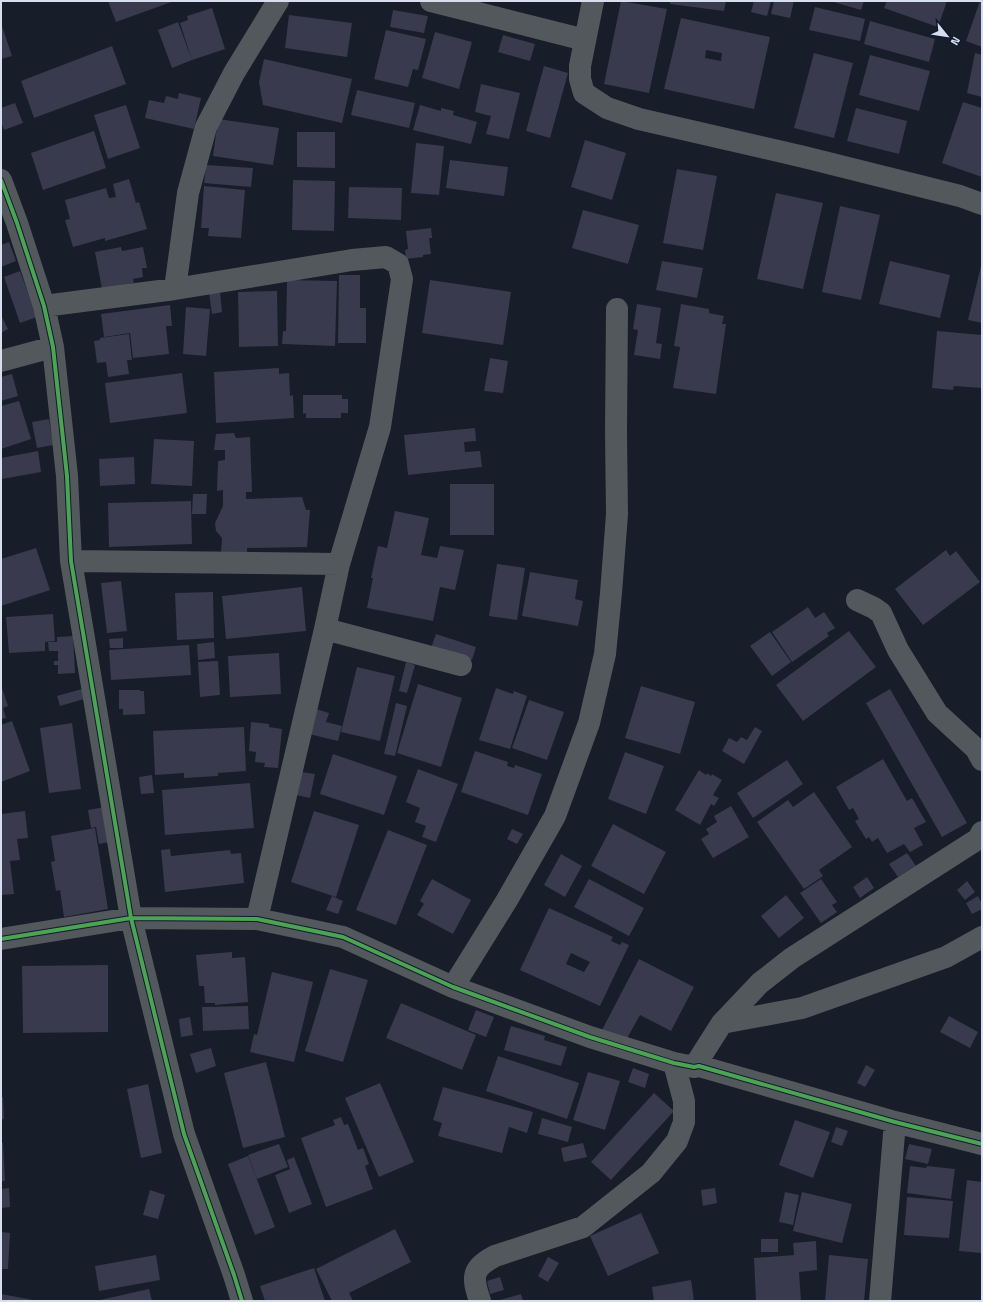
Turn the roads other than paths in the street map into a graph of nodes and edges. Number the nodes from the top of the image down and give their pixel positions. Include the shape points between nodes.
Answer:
1 (431, 1) edge
2 (593, 1) edge
3 (267, 6) edge
4 (585, 40) junction
5 (1, 180) edge
6 (982, 204) edge
7 (175, 289) junction
8 (44, 306) junction
9 (617, 308) dead end
10 (53, 347) junction
11 (1, 361) edge
12 (71, 561) junction
13 (339, 564) junction
14 (857, 600) dead end
15 (325, 629) junction
16 (461, 665) dead end
17 (982, 760) edge
18 (982, 832) edge
19 (131, 918) junction
20 (257, 919) junction
21 (982, 937) edge
22 (1, 939) edge
23 (452, 987) junction
24 (722, 1023) junction
25 (684, 1065) junction
26 (895, 1122) junction
27 (982, 1144) edge
28 (242, 1301) edge
29 (480, 1301) edge
30 (880, 1301) edge

1 - 4 street
2 - 4 street
3 - 7 street via 206,127 188,193
4 - 6 street via 580,66 584,93 607,108 639,119 834,164
5 - 8 street
7 - 8 street
7 - 13 street via 352,260 386,257 398,264 402,279 380,427
8 - 10 street
9 - 23 street via 617,514 612,593 604,654 591,716 555,816 507,900
10 - 11 street
10 - 12 street via 67,476
12 - 13 street
12 - 19 street
13 - 15 street
14 - 17 street via 881,613 898,650 937,713 976,749
15 - 16 street
15 - 20 street
18 - 24 street via 978,839 792,958 760,984
19 - 20 street
19 - 22 street
19 - 28 street via 184,1134
20 - 23 street via 343,937
21 - 24 street via 946,957 802,1008
23 - 25 street via 590,1037
24 - 25 street
25 - 26 street via 699,1066
25 - 29 street via 684,1122 677,1141 651,1173 583,1227 486,1261 476,1270 476,1289
26 - 27 street
26 - 30 street

